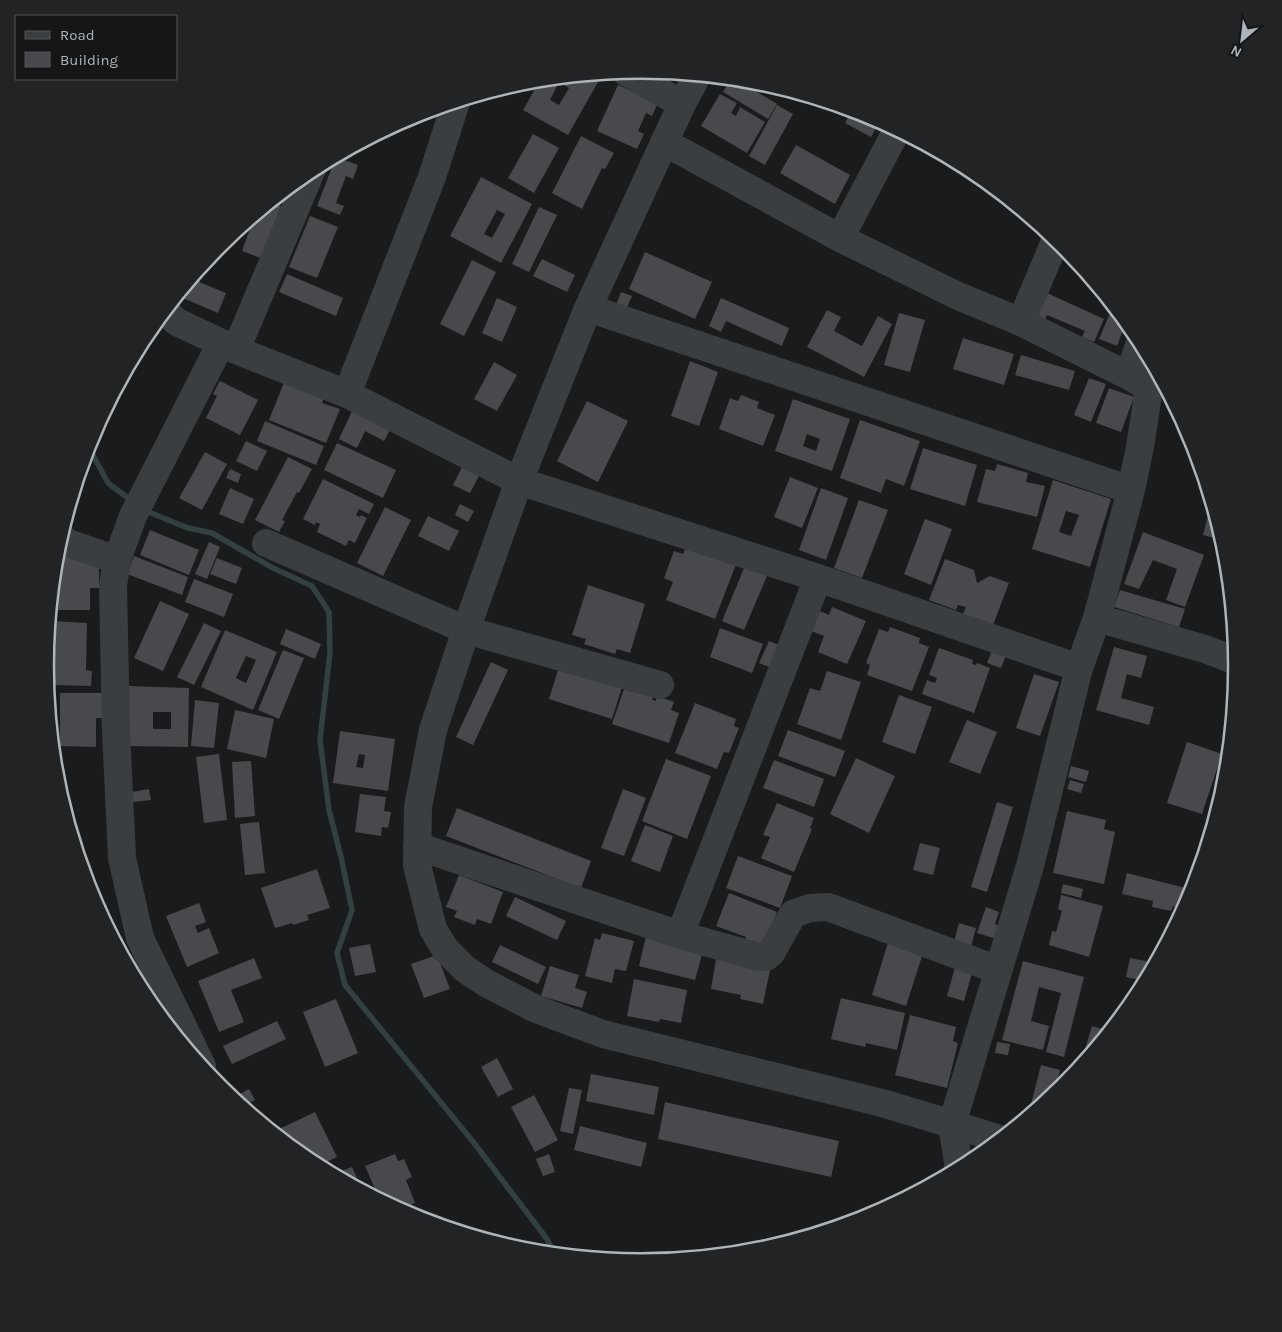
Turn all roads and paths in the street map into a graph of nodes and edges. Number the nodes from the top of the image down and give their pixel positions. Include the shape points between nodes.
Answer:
1 (638, 79) edge
2 (694, 82) edge
3 (682, 104) junction
4 (454, 110) edge
5 (894, 136) edge
6 (664, 142) junction
7 (304, 186) edge
8 (840, 238) junction
9 (1053, 248) edge
10 (588, 308) junction
11 (170, 316) edge
12 (1021, 322) junction
13 (229, 347) junction
14 (1144, 363) edge
15 (1148, 384) edge
16 (348, 394) junction
17 (519, 481) junction
18 (1131, 490) junction
19 (67, 542) edge
20 (266, 543) dead end
21 (117, 560) junction
22 (818, 578) junction
23 (1097, 618) junction
24 (466, 630) junction
25 (1228, 658) edge
26 (1079, 668) junction
27 (660, 685) dead end
28 (417, 846) junction
29 (680, 934) junction
30 (998, 970) junction
31 (191, 1043) edge
32 (952, 1124) junction
33 (993, 1136) edge
34 (958, 1160) edge

1 - 3 street
2 - 3 street
3 - 6 street
4 - 16 street via 432,177
5 - 8 street
6 - 8 street
6 - 10 street
7 - 13 street
8 - 12 street via 958,296
9 - 12 street
10 - 17 street
10 - 18 street
11 - 13 street
12 - 15 street
13 - 16 street
13 - 21 street via 132,516
14 - 15 street
15 - 18 street
16 - 17 street
17 - 22 street
17 - 24 street
18 - 23 street
19 - 21 street
20 - 24 street
21 - 31 street via 112,586 122,858 140,938
22 - 26 street
22 - 29 street
23 - 25 street
23 - 26 street
24 - 27 street
24 - 28 street via 433,730 418,807
26 - 30 street via 1030,866
28 - 29 street
28 - 32 street via 417,865 433,929 445,949 465,969 494,988 536,1009 603,1034 882,1103
29 - 30 street via 766,957 793,914 810,908 828,907
30 - 32 street
32 - 33 street
32 - 34 street

